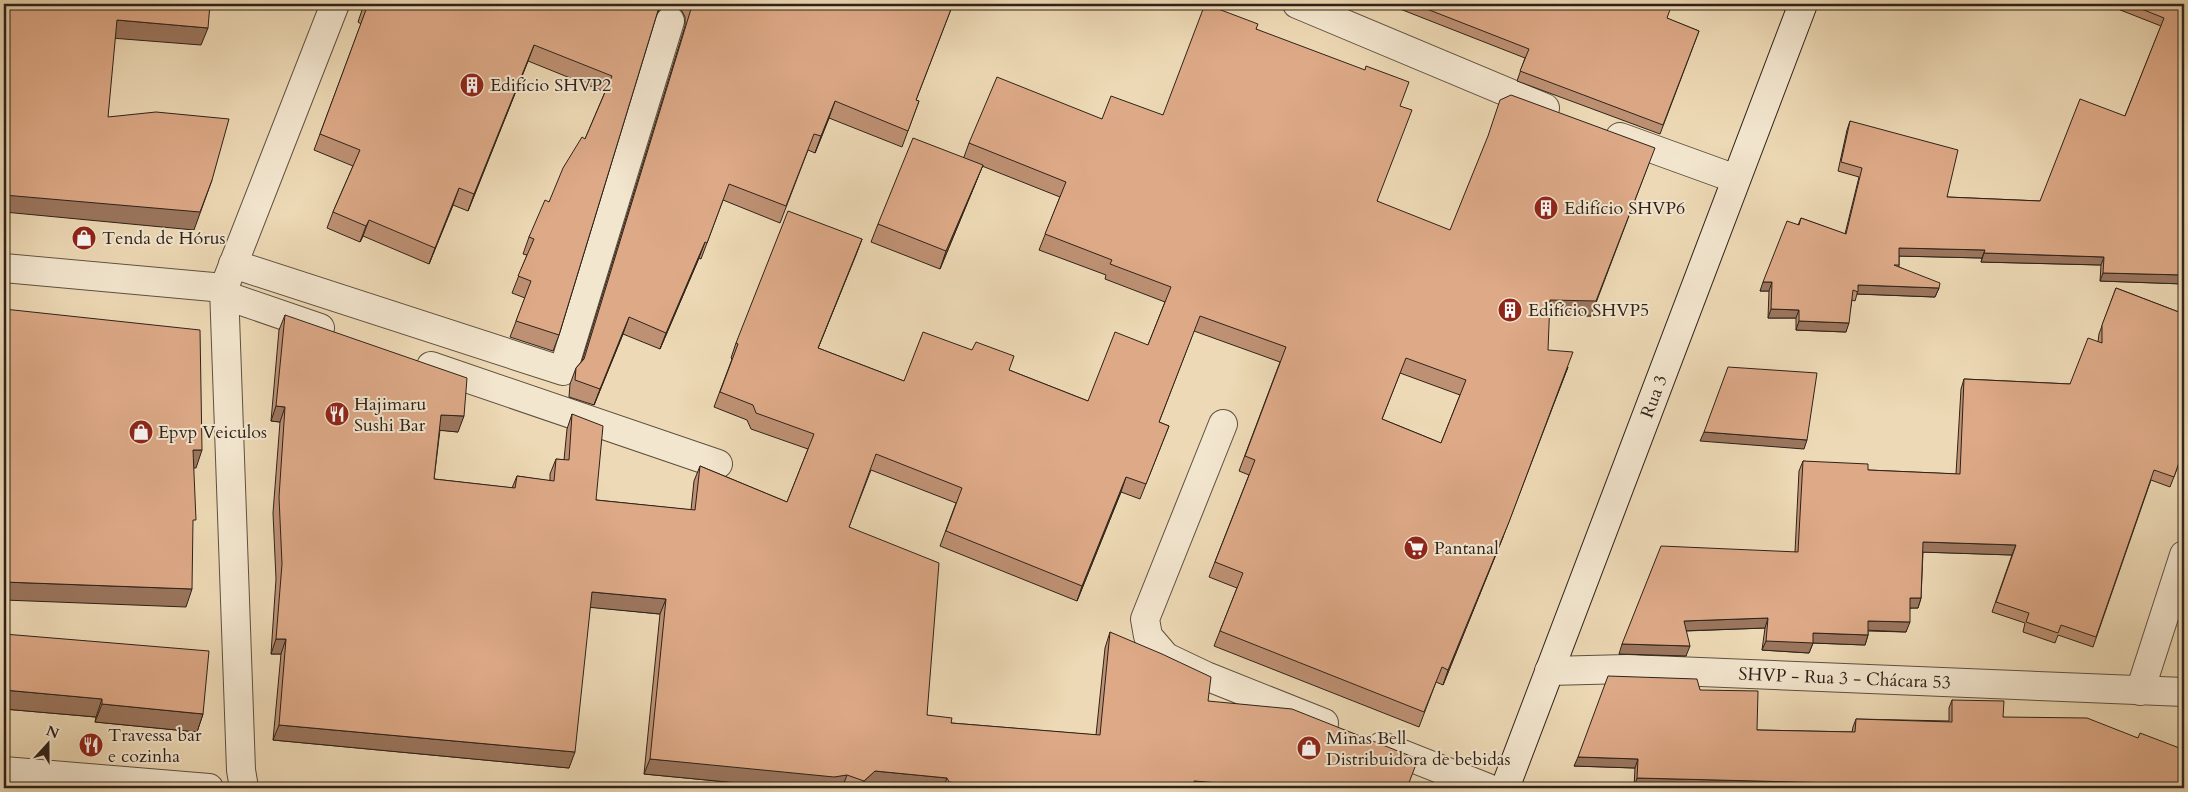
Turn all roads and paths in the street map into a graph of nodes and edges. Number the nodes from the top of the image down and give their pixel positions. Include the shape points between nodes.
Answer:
1 (335, 4) edge
2 (1296, 4) edge
3 (1803, 4) edge
4 (670, 21) dead end
5 (1568, 117) edge
6 (1596, 128) edge
7 (1736, 179) junction
8 (4, 268) edge
9 (227, 282) junction
10 (346, 337) edge
11 (411, 359) edge
12 (1223, 424) dead end
13 (718, 464) dead end
14 (2184, 556) edge
15 (1549, 671) junction
16 (2140, 691) junction
17 (2184, 692) edge
18 (4, 771) edge
19 (209, 788) edge
20 (244, 788) edge
21 (1488, 788) edge
22 (1505, 788) edge

1 - 9 street
2 - 5 street
3 - 7 street, Rua 3
4 - 9 street via 563,371
6 - 7 street
7 - 15 street, Rua 3
8 - 9 street
9 - 10 street
9 - 20 street
11 - 13 street
12 - 21 street via 1145,620 1148,636 1166,657 1206,676
14 - 16 street
15 - 16 street, SHVP - Rua 3 - Chácara 53 via 1627,669
15 - 22 street, Rua 3
16 - 17 street, SHVP - Rua 3 - Chácara 53
18 - 19 street

